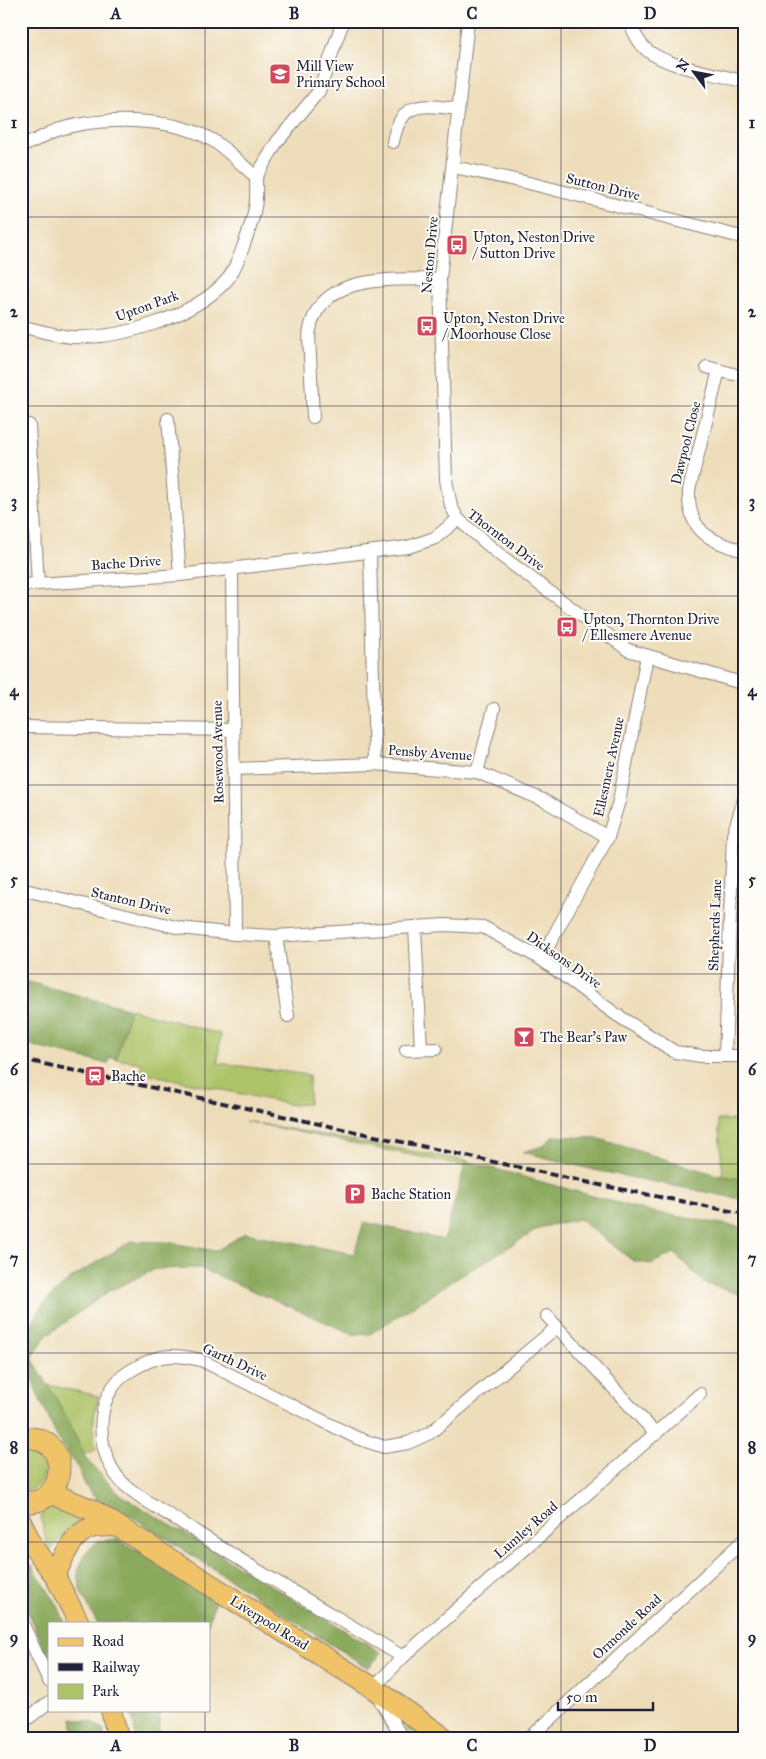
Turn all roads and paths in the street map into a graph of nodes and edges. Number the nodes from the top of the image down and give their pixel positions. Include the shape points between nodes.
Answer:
1 (342, 21) edge
2 (468, 21) edge
3 (629, 21) edge
4 (745, 82) edge
5 (458, 109) junction
6 (394, 143) dead end
7 (21, 147) edge
8 (454, 167) junction
9 (256, 177) junction
10 (745, 238) edge
11 (440, 279) junction
12 (21, 326) edge
13 (733, 374) dead end
14 (168, 418) dead end
15 (313, 418) dead end
16 (29, 425) dead end
17 (458, 519) junction
18 (745, 551) edge
19 (370, 553) junction
20 (232, 569) junction
21 (180, 575) junction
22 (38, 584) junction
23 (21, 585) edge
24 (647, 656) junction
25 (745, 684) edge
26 (494, 709) dead end
27 (21, 727) edge
28 (233, 730) junction
29 (375, 764) junction
30 (233, 770) junction
31 (477, 772) junction
32 (745, 796) edge
33 (608, 837) junction
34 (21, 889) edge
35 (415, 927) junction
36 (235, 934) junction
37 (276, 936) junction
38 (541, 959) junction
39 (288, 1016) dead end
40 (421, 1049) junction
41 (436, 1049) dead end
42 (406, 1050) dead end
43 (725, 1056) junction
44 (745, 1056) edge
45 (547, 1316) dead end
46 (557, 1327) junction
47 (700, 1394) dead end
48 (656, 1434) junction
49 (21, 1438) edge
50 (60, 1470) junction
51 (35, 1499) edge
52 (92, 1510) junction
53 (21, 1522) edge
54 (115, 1526) junction
55 (745, 1539) edge
56 (32, 1546) junction
57 (55, 1576) junction
58 (21, 1620) edge
59 (78, 1622) edge
60 (403, 1657) junction
61 (48, 1679) edge
62 (373, 1688) junction
63 (48, 1703) edge
64 (112, 1712) edge
65 (21, 1724) edge
66 (118, 1738) edge
67 (402, 1738) edge
68 (444, 1738) edge
69 (530, 1738) edge

1 - 9 street, Upton Park via 319,91 277,142
2 - 5 street, Neston Drive
3 - 4 street via 636,38 648,50 678,65
5 - 6 street via 415,106 396,127
5 - 8 street, Neston Drive
7 - 9 street via 54,132 104,122 170,125 211,140
8 - 10 street, Sutton Drive
8 - 11 street, Neston Drive
9 - 12 street, Upton Park via 255,207 237,261 227,280 201,300 174,315 113,335 72,337
11 - 15 street via 351,284 324,301 309,331
11 - 17 street, Neston Drive via 446,480 451,506
13 - 18 street, Dawpool Close via 713,369 688,509 710,539
14 - 21 street
16 - 22 street
17 - 19 street, Thornton Drive via 435,538 421,544
17 - 24 street, Thornton Drive via 500,555 628,650
19 - 20 street, Thornton Drive
19 - 29 street
20 - 21 street, Bache Drive
20 - 28 street, Rosewood Avenue
21 - 22 street, Bache Drive
22 - 23 street, Bache Drive
24 - 25 street, Thornton Drive
24 - 33 street, Ellesmere Avenue via 619,801
26 - 31 street
27 - 28 street
28 - 30 street, Rosewood Avenue
29 - 30 street, Pensby Avenue
29 - 31 street, Pensby Avenue
30 - 36 street, Rosewood Avenue
31 - 33 street, Pensby Avenue via 543,800
32 - 43 street, Shepherds Lane via 733,835
33 - 38 street, Ellesmere Avenue
34 - 36 street, Stanton Drive via 180,928
35 - 37 street, Dicksons Drive
35 - 38 street, Dicksons Drive via 483,927
35 - 40 street
36 - 37 street, Dicksons Drive
37 - 39 street via 292,998
38 - 43 street, Dicksons Drive via 614,1013 675,1052
40 - 41 street
40 - 42 street
43 - 44 street, Dicksons Drive
45 - 46 street
46 - 48 street
46 - 60 street, Garth Drive via 430,1433 408,1443 384,1447 358,1438 201,1360 176,1355 149,1359 123,1375 104,1399 100,1427 108,1459 126,1485 208,1540
47 - 48 street, Lumley Road
48 - 60 street, Lumley Road
49 - 50 highway, Liverpool Road via 41,1440 50,1447
50 - 51 highway via 58,1481
50 - 52 highway, Liverpool Road
51 - 52 highway, Liverpool Road
51 - 56 main road
52 - 54 highway, Liverpool Road
53 - 56 main road
54 - 57 main road via 90,1528 79,1536 70,1546
54 - 62 highway, Liverpool Road
55 - 69 street, Ormonde Road
56 - 57 main road
57 - 59 main road
58 - 61 street
60 - 62 street, Lumley Road
62 - 67 street
62 - 68 highway, Liverpool Road
63 - 65 street
64 - 66 main road

